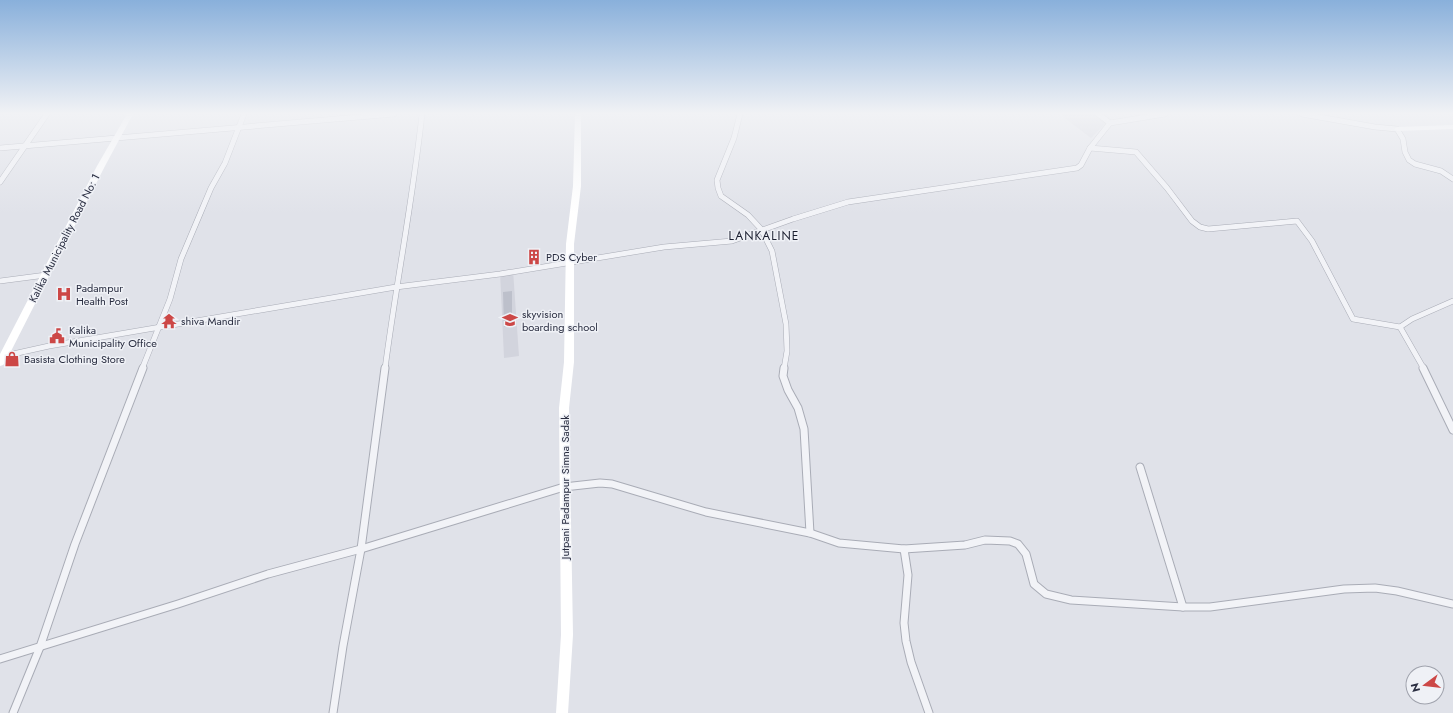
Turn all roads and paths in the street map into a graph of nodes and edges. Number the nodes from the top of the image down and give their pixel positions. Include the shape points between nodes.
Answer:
1 (24, 147) edge
2 (112, 147) edge
3 (231, 147) edge
4 (418, 147) edge
5 (578, 147) edge
6 (730, 147) edge
7 (1404, 147) edge
8 (1090, 148) joint
9 (1453, 179) edge
10 (0, 182) edge
11 (761, 230) junction
12 (569, 262) junction
13 (46, 275) junction
14 (0, 281) edge
15 (396, 287) junction
16 (1453, 302) edge
17 (160, 326) junction
18 (1400, 327) junction
19 (2, 359) edge
20 (1453, 430) edge
21 (1140, 467) dead end
22 (564, 487) junction
23 (810, 533) junction
24 (361, 549) junction
25 (904, 549) junction
26 (1453, 604) edge
27 (1183, 607) junction
28 (40, 647) junction
29 (0, 659) edge
30 (13, 713) edge
31 (333, 713) edge
32 (562, 713) edge
33 (929, 713) edge

1 - 10 street
2 - 13 street, Kalika Municipality Road No: 1
3 - 17 street via 181,259
4 - 15 street
5 - 12 street, Jutpani Padampur Simna Sadak via 577,186
6 - 11 street via 717,180 718,188 721,196 748,215
7 - 9 street via 1409,160
8 - 11 street via 1077,168 848,202
8 - 18 street via 1136,152 1163,182 1192,221 1200,227 1219,228 1297,221 1312,241 1353,319
11 - 12 street via 732,241 664,247
11 - 23 street via 772,251 786,324 787,351 783,376 798,408 804,429
12 - 15 street via 500,274
12 - 22 street, Jutpani Padampur Simna Sadak via 569,362 564,408
13 - 14 street
13 - 19 street, Kalika Municipality Road No: 1
15 - 17 street
15 - 24 street
16 - 18 street via 1412,319
17 - 19 street via 49,346
17 - 28 street via 75,544
18 - 20 street via 1421,362
21 - 27 street
22 - 23 street via 593,483 612,484 706,512
22 - 24 street
22 - 32 street, Jutpani Padampur Simna Sadak via 567,635
23 - 25 street via 839,543
24 - 28 street via 268,574
24 - 31 street
25 - 27 street via 965,545 984,540 1010,541 1018,544 1026,554 1034,584 1046,594 1071,600
25 - 33 street via 908,575 904,623 906,641
26 - 27 street via 1374,588 1344,589 1210,607
28 - 29 street
28 - 30 street

